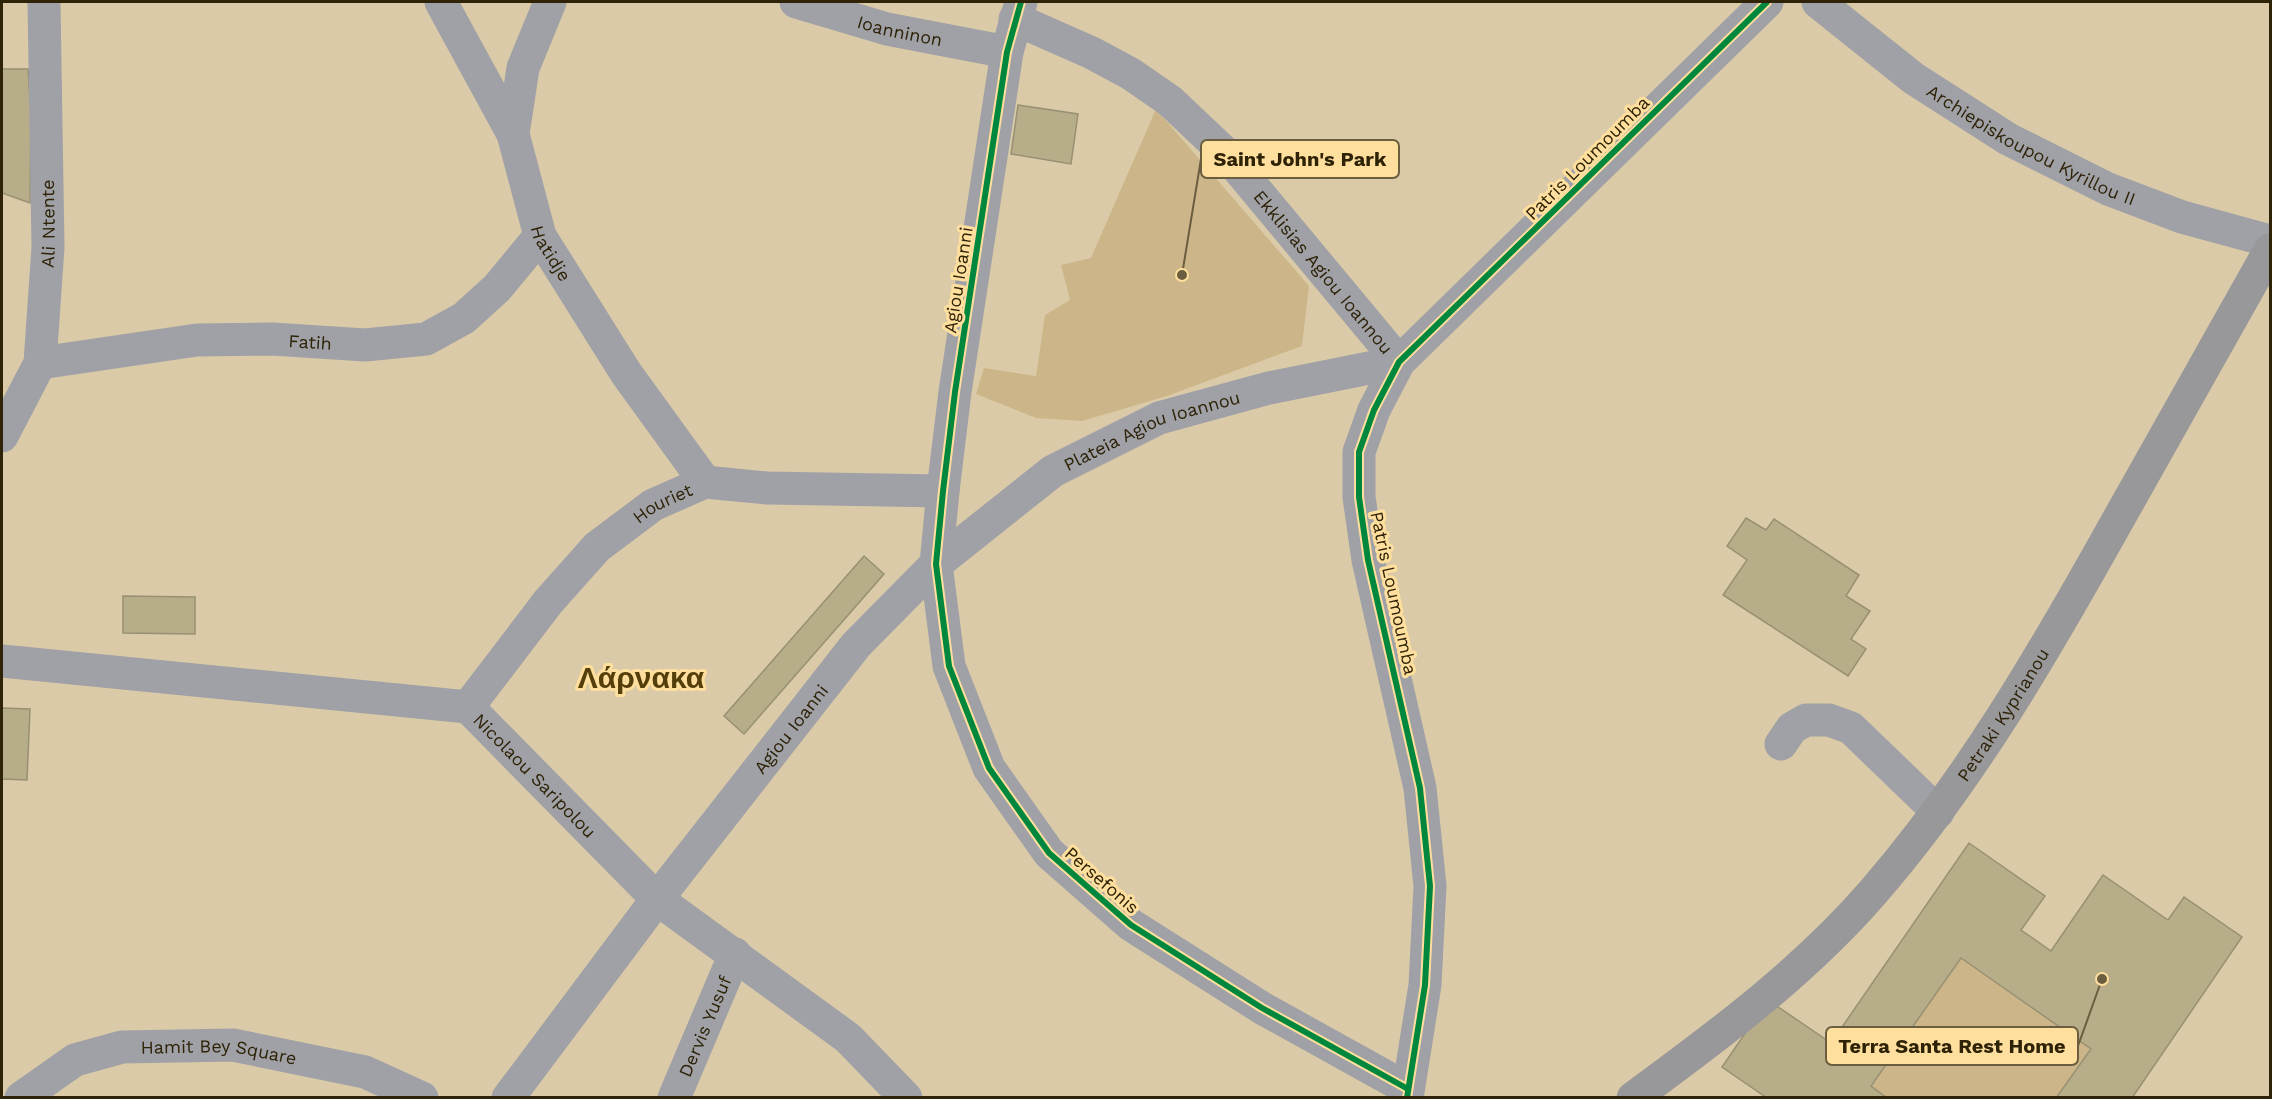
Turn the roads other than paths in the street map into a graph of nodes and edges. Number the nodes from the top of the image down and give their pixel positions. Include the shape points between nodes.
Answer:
1 (44, 2) edge
2 (441, 2) edge
3 (550, 2) edge
4 (796, 2) edge
5 (1767, 2) edge
6 (1818, 2) edge
7 (1018, 10) edge
8 (1007, 52) junction
9 (513, 134) junction
10 (540, 236) junction
11 (2271, 241) edge
12 (2271, 250) edge
13 (1399, 362) junction
14 (39, 363) junction
15 (2, 436) edge
16 (705, 482) junction
17 (943, 491) junction
18 (936, 564) junction
19 (2, 661) edge
20 (468, 707) junction
21 (1780, 744) dead end
22 (1938, 812) junction
23 (657, 899) junction
24 (735, 954) junction
25 (1408, 1093) edge
26 (21, 1098) edge
27 (422, 1098) edge
28 (508, 1098) edge
29 (674, 1098) edge
30 (906, 1098) edge
31 (1634, 1098) edge

1 - 14 street, Ali Ntente via 48,247
2 - 9 street, Hatidje
3 - 9 street via 523,68
4 - 8 street, Ioanninon via 887,28
5 - 13 street, Patris Loumoumba
6 - 11 street, Archiepiskoupou Kyrillou II via 1913,78 2008,139 2108,189 2182,217
7 - 8 street, Agiou Ioanni
7 - 13 street, Ekklisias Agiou Ioannou via 1131,74 1170,101 1225,153
8 - 17 street, Agiou Ioanni
9 - 10 street, Hatidje
10 - 14 street, Fatih via 497,288 464,318 426,339 365,345 272,339 197,340
10 - 16 street, Hatidje via 626,373
12 - 22 main road, Petraki Kyprianou via 2038,663
13 - 18 street, Plateia Agiou Ioannou via 1269,388 1159,418 1053,471
13 - 25 street, Patris Loumoumba via 1374,410 1359,452 1359,497 1368,560 1420,788 1430,886 1425,985
14 - 15 street, Ali Ntente
16 - 17 street, Houriet via 767,488
16 - 20 street, Houriet via 653,505 597,547 548,602
17 - 18 street, Agiou Ioanni
18 - 23 street, Agiou Ioanni via 856,645
18 - 25 street, Persefonis via 949,666 989,768 1049,853 1131,924 1262,1008
19 - 20 street, Nicolaou Saripolou
20 - 23 street, Nicolaou Saripolou
21 - 22 street via 1792,728 1806,720 1829,720 1851,728
22 - 31 main road, Petraki Kyprianou via 1874,892 1814,955
23 - 24 street, Nicolaou Saripolou
23 - 28 street, Agiou Ioanni
24 - 29 street, Dervis Yusuf
24 - 30 street, Nicolaou Saripolou via 848,1038
26 - 27 street, Hamit Bey Square via 75,1060 122,1047 233,1045 365,1072

